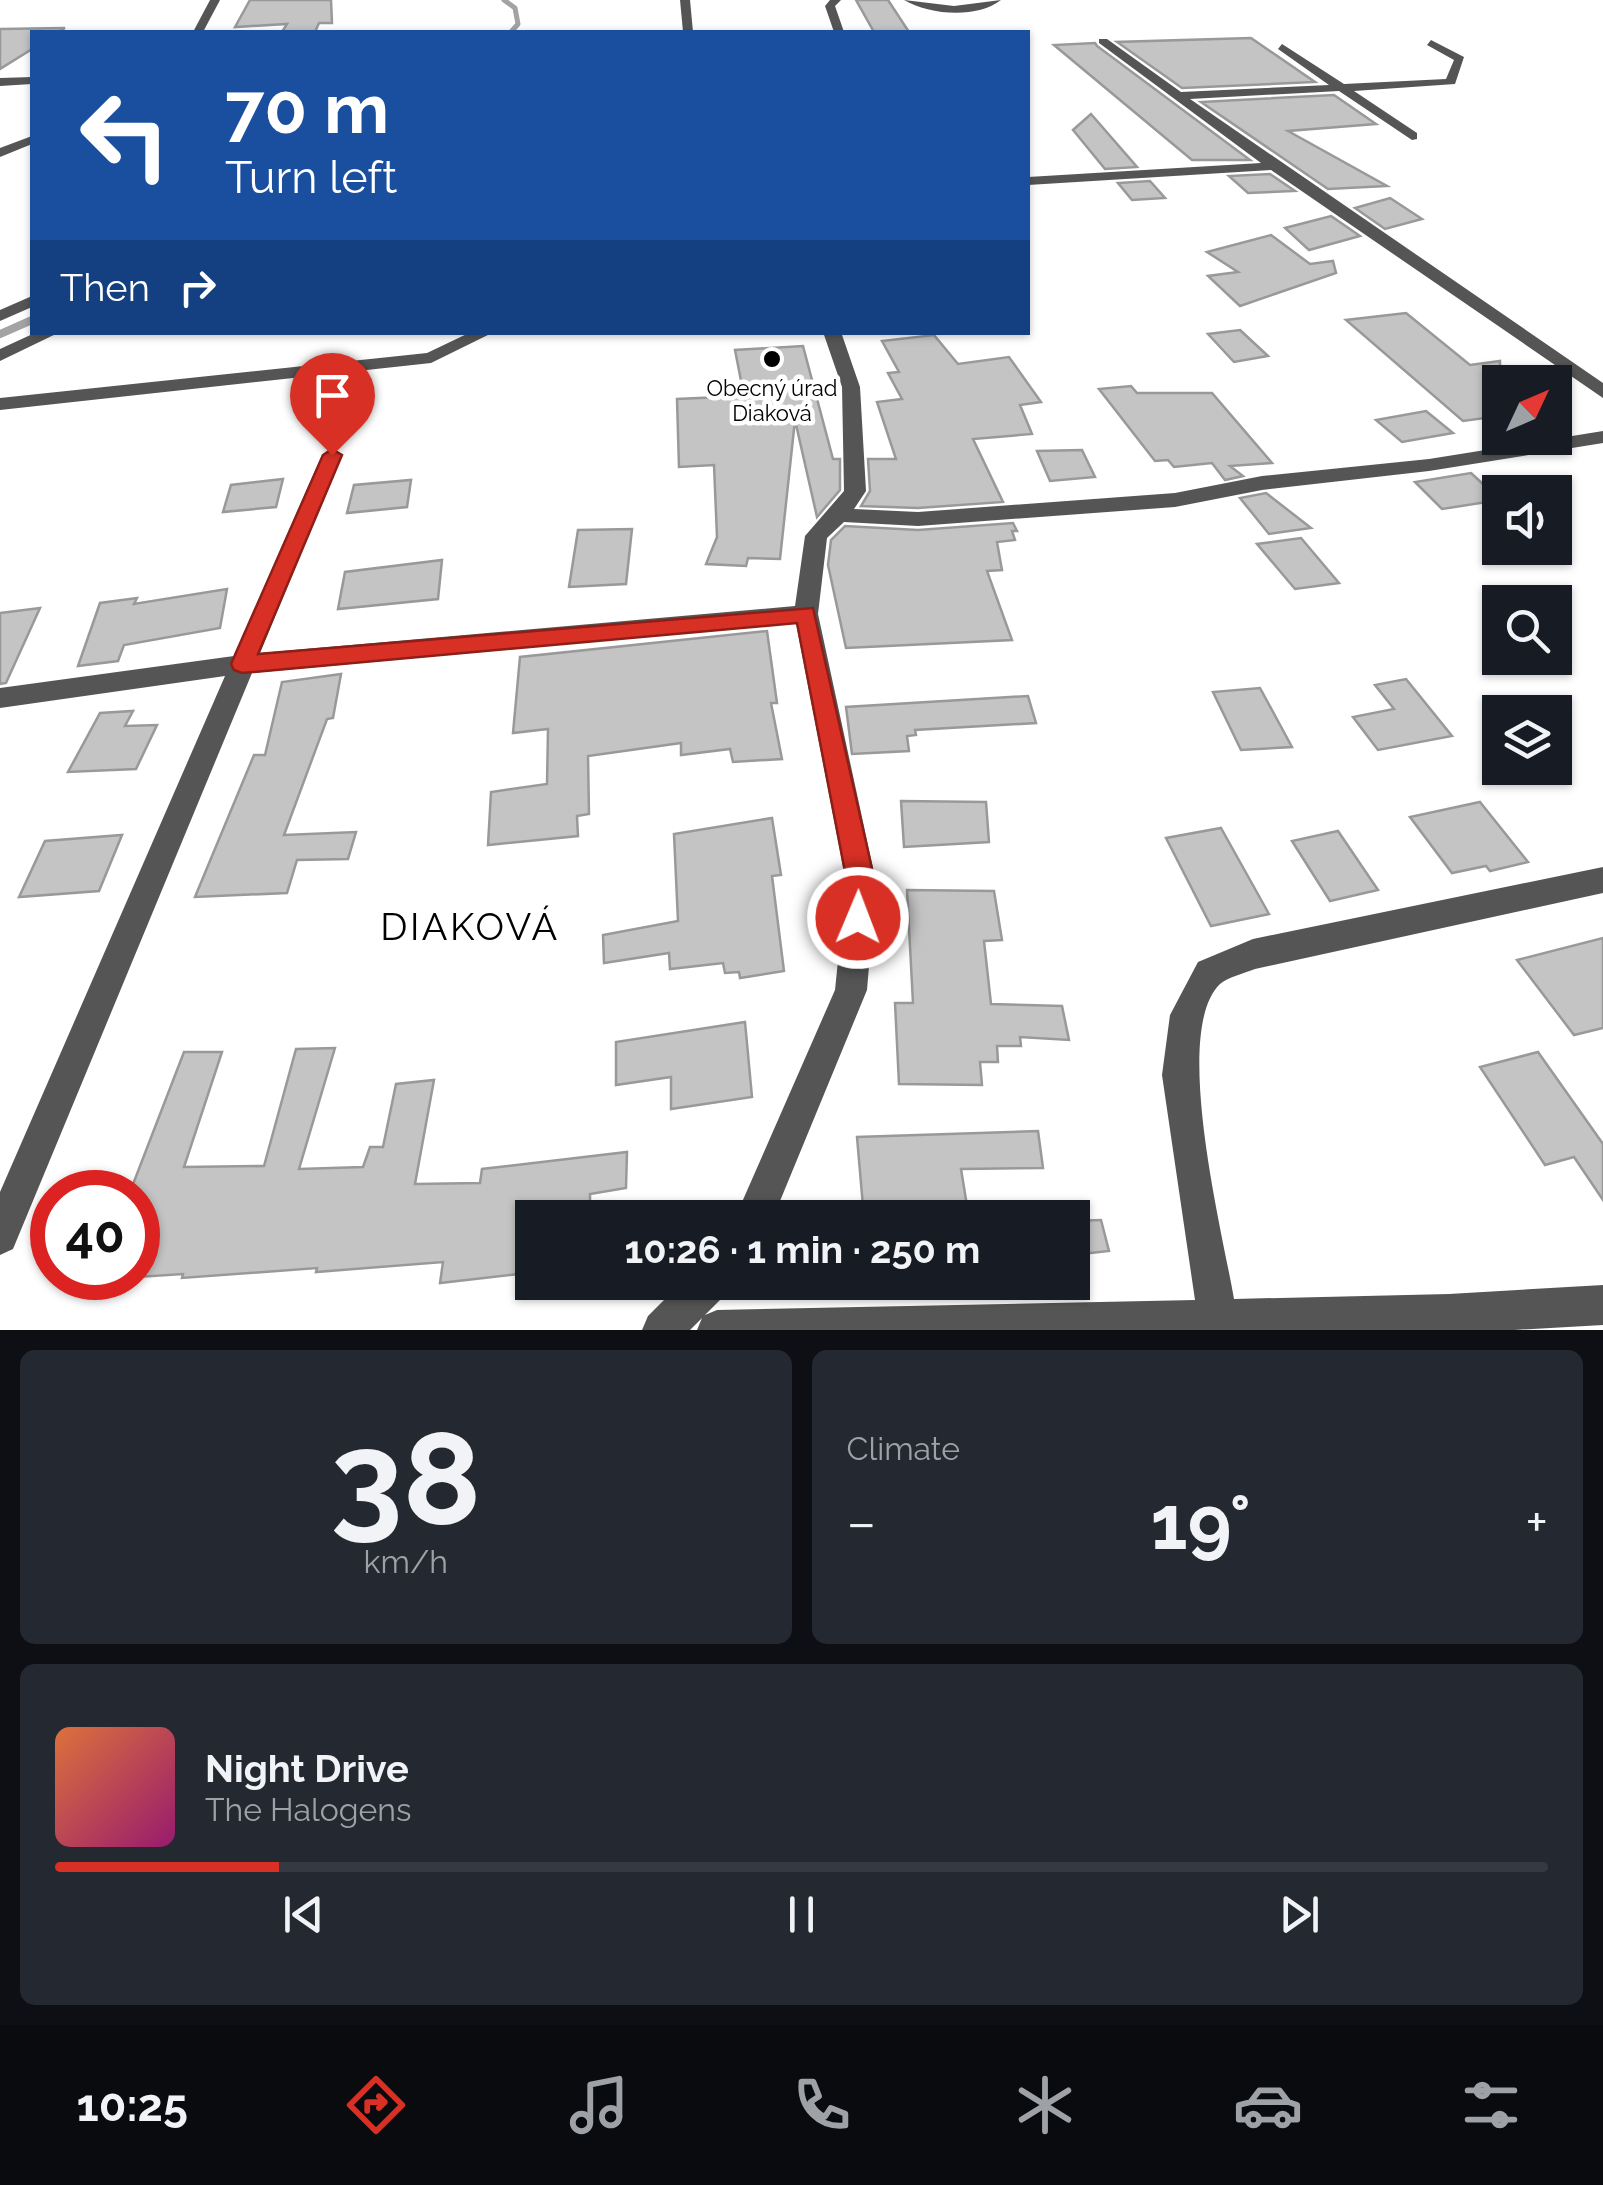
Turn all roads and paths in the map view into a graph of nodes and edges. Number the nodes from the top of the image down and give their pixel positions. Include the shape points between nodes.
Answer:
1 (215, 0) edge
2 (685, 0) edge
3 (836, 0) edge
4 (909, 0) edge
5 (996, 0) edge
6 (199, 30) edge
7 (688, 30) edge
8 (838, 30) edge
9 (1103, 41) dead end
10 (1431, 43) dead end
11 (1282, 47) dead end
12 (30, 81) edge
13 (0, 82) edge
14 (1340, 88) junction
15 (1178, 96) junction
16 (1412, 136) dead end
17 (30, 141) edge
18 (0, 154) edge
19 (1274, 166) junction
20 (1030, 181) edge
21 (30, 302) edge
22 (0, 316) edge
23 (46, 335) edge
24 (480, 335) edge
25 (833, 335) edge
26 (0, 356) edge
27 (1603, 392) edge
28 (0, 404) edge
29 (1603, 437) edge
30 (332, 455) dead end
31 (839, 515) junction
32 (806, 614) junction
33 (242, 664) junction
34 (0, 698) edge
35 (1603, 880) edge
36 (762, 1200) edge
37 (0, 1236) edge
38 (692, 1300) edge
39 (1603, 1305) edge
40 (1218, 1320) junction
41 (1448, 1322) edge
42 (662, 1330) edge
43 (718, 1330) edge

1 - 6 street
2 - 7 street
3 - 8 street via 830,6
4 - 5 street via 944,7
9 - 15 street
10 - 14 street via 1460,59 1452,82
11 - 14 street
12 - 13 street
14 - 15 street
14 - 16 street
15 - 19 street
17 - 18 street
19 - 20 street
19 - 27 street
21 - 22 street
23 - 26 street
24 - 28 street via 431,358
25 - 31 street via 851,387 855,491
29 - 31 street via 1175,500 918,518
30 - 33 street
31 - 32 street via 816,536
32 - 33 street
32 - 36 street via 860,900 851,990
33 - 34 street
33 - 37 street
35 - 40 street via 1253,954 1208,973 1186,1015 1179,1075
38 - 42 street
39 - 41 street
40 - 41 street
40 - 43 street

